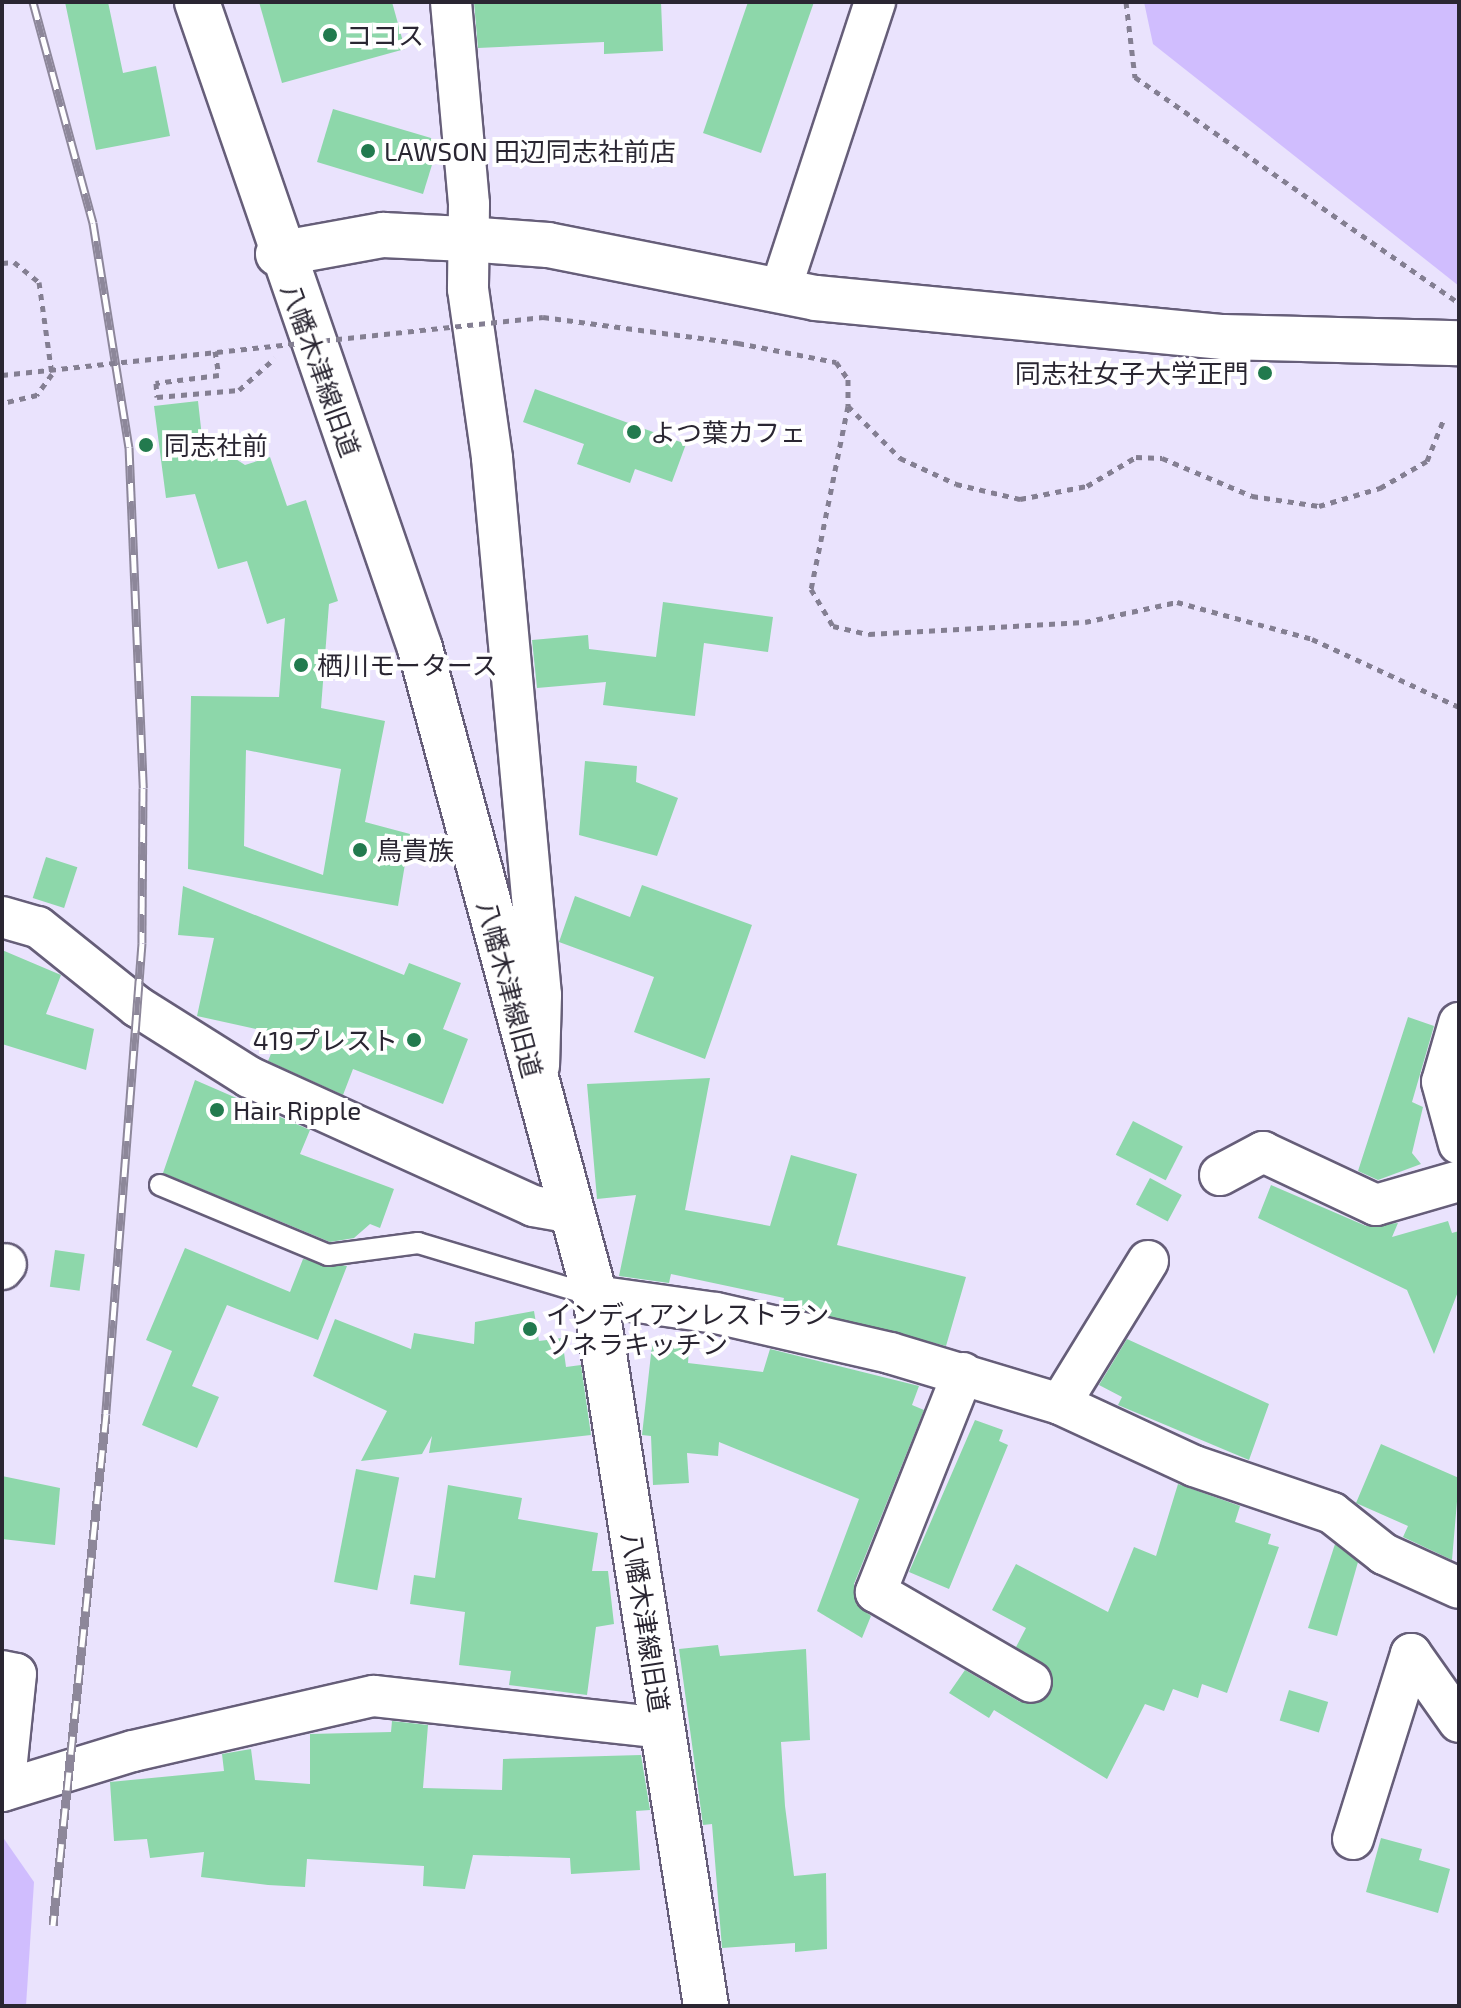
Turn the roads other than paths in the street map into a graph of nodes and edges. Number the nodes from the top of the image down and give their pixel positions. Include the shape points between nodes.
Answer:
1 (197, 2) edge
2 (451, 2) edge
3 (875, 2) edge
4 (466, 239) junction
5 (278, 254) junction
6 (780, 291) junction
7 (1459, 343) edge
8 (2, 917) edge
9 (1459, 1023) edge
10 (538, 1094) junction
11 (1459, 1144) edge
12 (1220, 1175) dead end
13 (1459, 1181) edge
14 (160, 1185) dead end
15 (568, 1212) junction
16 (1148, 1261) dead end
17 (595, 1296) junction
18 (963, 1373) junction
19 (1060, 1404) junction
20 (1459, 1588) edge
21 (2, 1671) edge
22 (1031, 1682) dead end
23 (1459, 1722) edge
24 (662, 1728) junction
25 (3, 1790) edge
26 (1353, 1839) dead end
27 (706, 2006) edge

1 - 5 street, 八幡木津線旧道
2 - 4 street
3 - 6 street
4 - 5 street via 383,235
4 - 6 street via 548,245
4 - 10 street via 541,995
5 - 10 street, 八幡木津線旧道 via 420,648
6 - 7 street via 1223,337
8 - 15 street via 38,927 149,1015 249,1077 518,1200
9 - 11 street via 1442,1082
10 - 15 street, 八幡木津線旧道
12 - 13 street via 1263,1152 1376,1205
14 - 17 lane via 328,1255 418,1243
15 - 17 street, 八幡木津線旧道
16 - 19 street
17 - 18 street via 716,1313
17 - 24 street, 八幡木津線旧道
18 - 19 street
18 - 22 street via 876,1592
19 - 20 street via 1194,1466 1332,1513 1384,1554
21 - 25 street via 16,1674
23 - 26 street via 1411,1654
24 - 25 street via 374,1696 133,1751
24 - 27 street, 八幡木津線旧道

